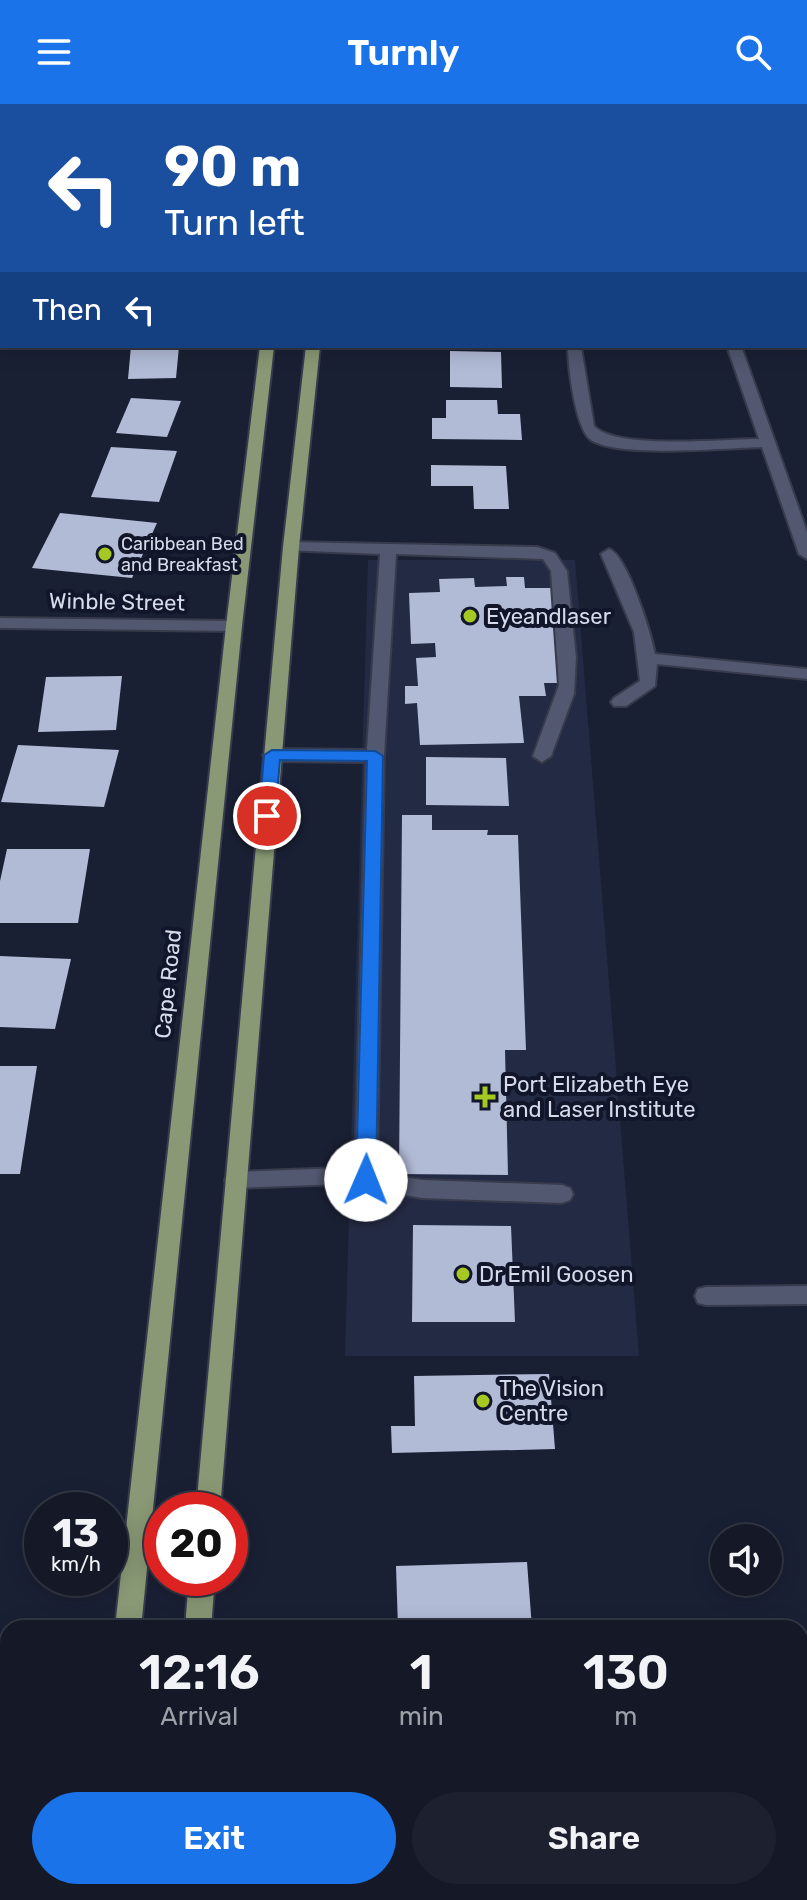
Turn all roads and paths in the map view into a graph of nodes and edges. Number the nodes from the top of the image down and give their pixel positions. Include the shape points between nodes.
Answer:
1 (267, 348) edge
2 (313, 348) edge
3 (574, 348) edge
4 (735, 348) edge
5 (767, 443) junction
6 (291, 547) junction
7 (388, 549) junction
8 (609, 554) dead end
9 (807, 554) edge
10 (0, 623) edge
11 (234, 626) junction
12 (649, 658) junction
13 (807, 674) edge
14 (620, 702) dead end
15 (272, 755) junction
16 (375, 756) junction
17 (542, 756) dead end
18 (236, 1180) junction
19 (366, 1180) junction
20 (562, 1194) dead end
21 (807, 1295) edge
22 (706, 1296) dead end
23 (210, 1492) edge
24 (201, 1596) edge
25 (129, 1620) edge
26 (199, 1620) edge

1 - 11 main road, Cape Road
2 - 6 main road
3 - 5 street via 587,427 596,437 623,445
4 - 5 street
5 - 9 street
6 - 7 street
6 - 15 main road
7 - 16 street
7 - 17 street via 537,552 556,562 567,683 560,717
8 - 12 street
10 - 11 street, Winble Street
11 - 25 main road, Cape Road
12 - 13 street
12 - 14 street via 649,682
15 - 16 street
15 - 18 main road
16 - 19 street
18 - 19 street
18 - 23 main road
19 - 20 street via 422,1189
21 - 22 street
24 - 26 main road

